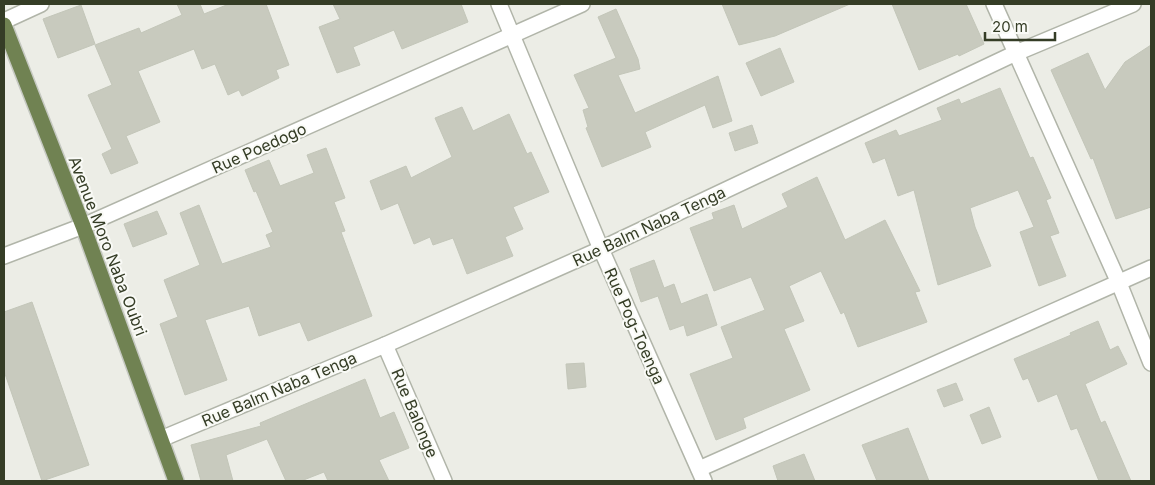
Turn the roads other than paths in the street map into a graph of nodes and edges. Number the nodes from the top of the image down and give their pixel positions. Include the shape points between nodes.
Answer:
1 (41, 4) edge
2 (499, 4) edge
3 (582, 4) edge
4 (994, 4) edge
5 (1133, 4) edge
6 (4, 23) edge
7 (513, 35) junction
8 (1016, 54) junction
9 (83, 226) junction
10 (601, 249) junction
11 (4, 256) edge
12 (1151, 268) edge
13 (1119, 283) junction
14 (385, 345) junction
15 (1151, 363) edge
16 (162, 439) junction
17 (702, 475) edge
18 (176, 481) edge
19 (444, 481) edge

1 - 6 street
2 - 7 street, Rue Pog-Toenga
3 - 7 street, Rue Poedogo
4 - 8 street
5 - 8 street, Rue Balm Naba Tenga
6 - 9 highway, Avenue Moro Naba Oubri
7 - 9 street, Rue Poedogo
7 - 10 street, Rue Pog-Toenga
8 - 10 street, Rue Balm Naba Tenga
8 - 13 street
9 - 11 street, Rue Poedogo
9 - 16 highway, Avenue Moro Naba Oubri
10 - 14 street, Rue Balm Naba Tenga
10 - 17 street, Rue Pog-Toenga
12 - 13 street
13 - 15 street
13 - 17 street
14 - 16 street, Rue Balm Naba Tenga
14 - 19 street, Rue Balonge
16 - 18 highway, Avenue Moro Naba Oubri

